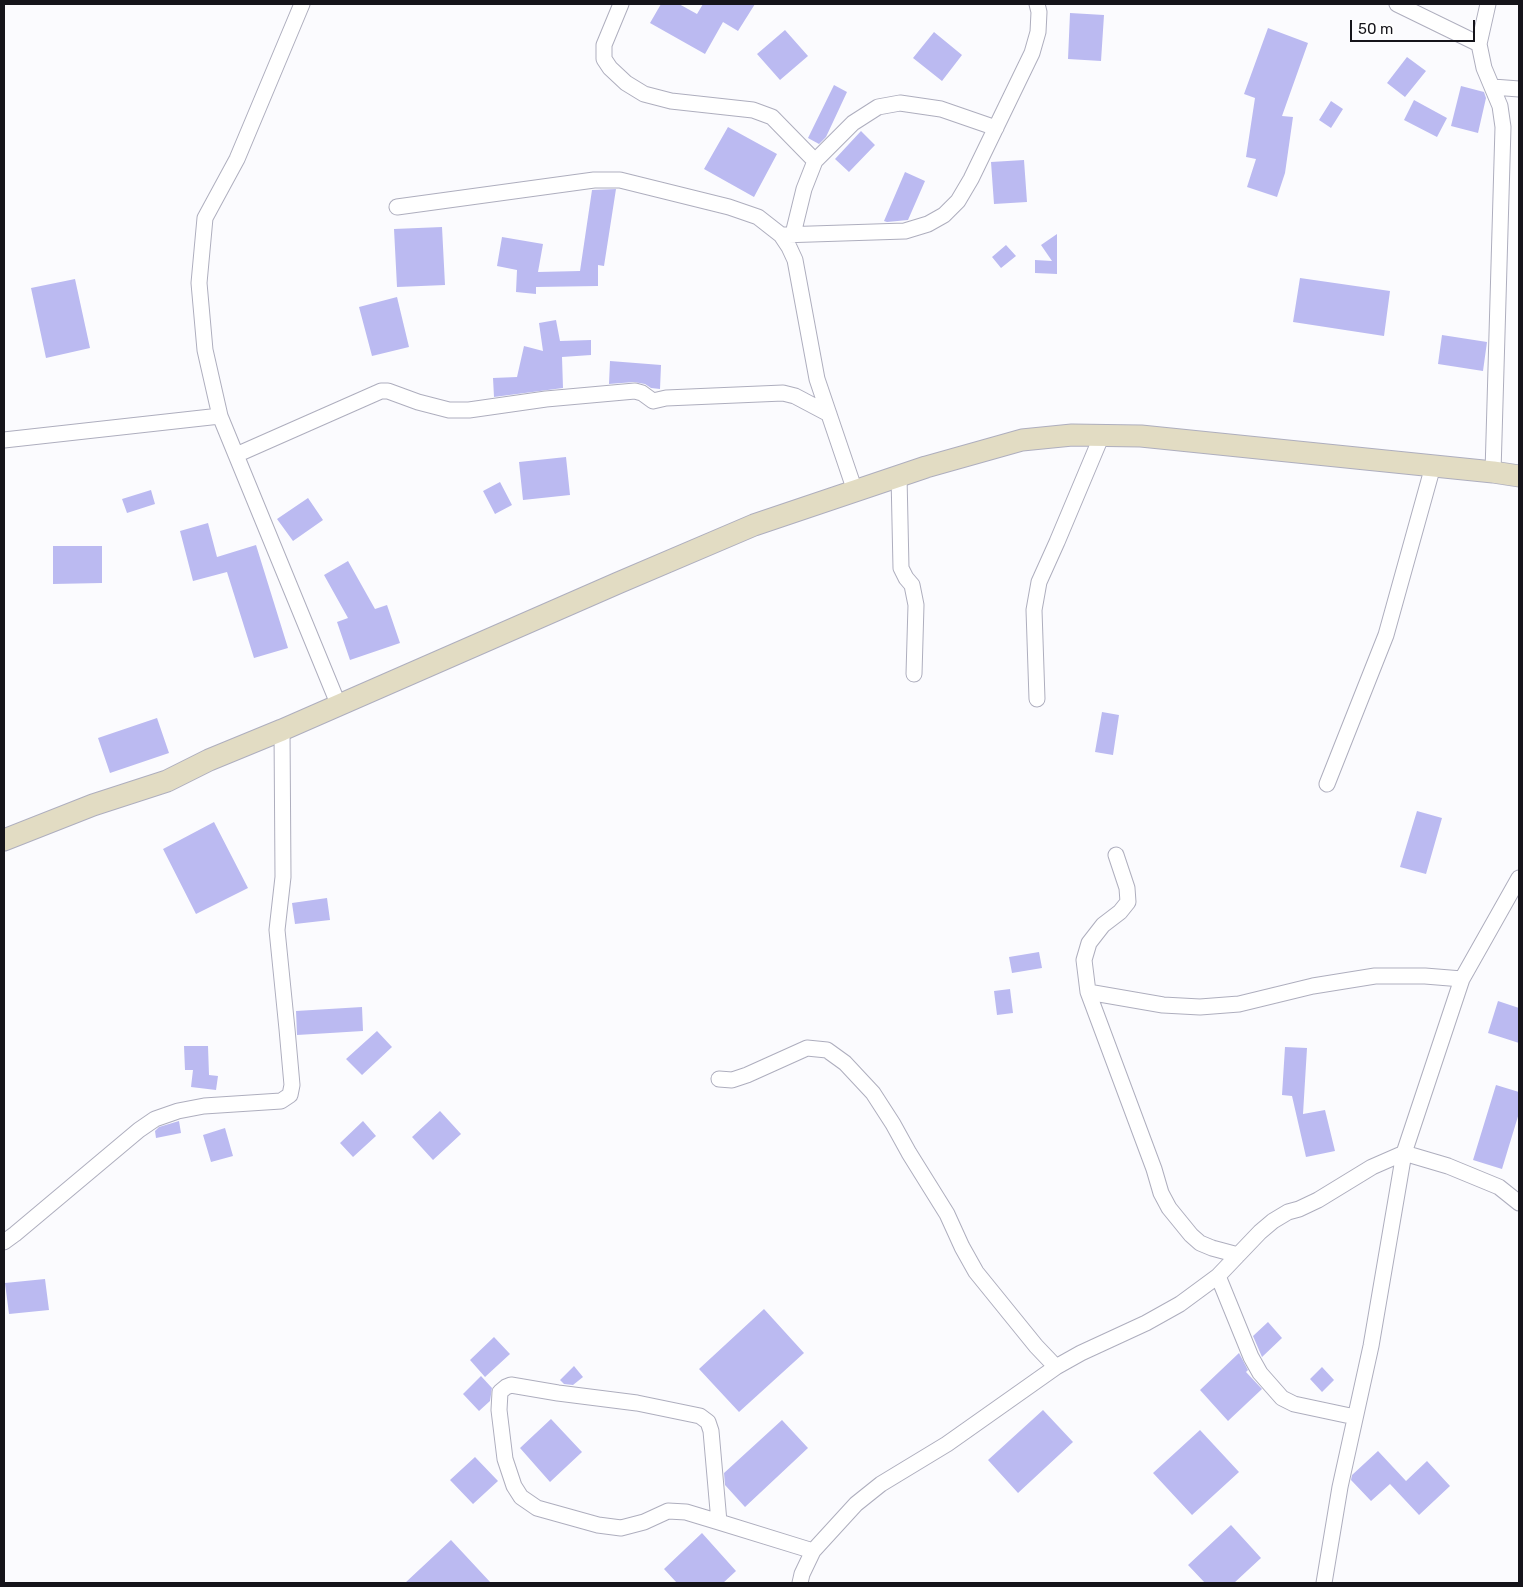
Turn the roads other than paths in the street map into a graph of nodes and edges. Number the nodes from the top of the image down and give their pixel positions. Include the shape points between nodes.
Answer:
1 (302, 4) edge
2 (621, 4) edge
3 (1037, 4) edge
4 (1397, 4) edge
5 (1488, 4) edge
6 (1479, 44) junction
7 (1493, 87) junction
8 (1519, 90) edge
9 (996, 128) junction
10 (815, 161) junction
11 (397, 207) dead end
12 (787, 235) junction
13 (829, 414) junction
14 (220, 416) junction
15 (1102, 435) junction
16 (4, 440) edge
17 (236, 455) junction
18 (1434, 466) junction
19 (1493, 472) junction
20 (899, 476) junction
21 (1519, 476) edge
22 (854, 491) junction
23 (914, 674) dead end
24 (1037, 699) dead end
25 (339, 706) junction
26 (282, 730) junction
27 (1327, 784) dead end
28 (4, 840) edge
29 (1116, 855) dead end
30 (1519, 878) edge
31 (1462, 979) junction
32 (1088, 992) junction
33 (719, 1079) dead end
34 (1404, 1153) junction
35 (1519, 1203) edge
36 (4, 1242) edge
37 (1238, 1255) junction
38 (1218, 1276) junction
39 (1056, 1367) junction
40 (1355, 1417) junction
41 (719, 1522) junction
42 (813, 1551) junction
43 (800, 1583) edge
44 (1324, 1583) edge

1 - 14 street via 237,159 206,218 199,284 205,350
2 - 10 street via 604,45 604,59 626,83 644,94 754,110 772,117
3 - 9 street via 1038,32 1032,53
4 - 6 street
5 - 6 street
6 - 7 street via 1484,68
7 - 8 street
7 - 19 street via 1503,127
9 - 10 street via 941,109 900,102 878,107 853,123
9 - 12 street via 958,201 944,215 928,224 905,231
10 - 12 street
11 - 12 street via 594,180 620,180 758,216
12 - 13 street via 817,379
13 - 17 street via 783,393 653,401 635,391 449,410 381,391
13 - 22 street
14 - 16 street
14 - 17 street
15 - 18 main road via 1141,436
15 - 20 main road via 1022,440
15 - 24 street via 1039,582 1034,610
17 - 25 street
18 - 19 main road
18 - 27 street via 1386,635
19 - 21 main road
20 - 22 main road
20 - 23 street via 901,568 912,585 916,605
22 - 25 main road via 754,525
25 - 26 main road
26 - 28 main road via 167,781
26 - 36 street via 283,878 277,930 292,1085 290,1095 281,1101 204,1106 155,1119
29 - 32 street via 1128,902 1089,943 1084,960
30 - 31 street
31 - 32 street via 1375,976 1313,986 1239,1004 1200,1007 1163,1005
31 - 34 street
32 - 37 street via 1169,1208 1200,1243
33 - 39 street via 732,1080 747,1075 807,1048 827,1050 845,1063 894,1124 947,1214 976,1272
34 - 35 street via 1448,1166 1499,1187
34 - 37 street via 1372,1167 1318,1200 1273,1220
34 - 40 street via 1371,1346
37 - 38 street
38 - 39 street via 1180,1304
38 - 40 street via 1251,1357 1282,1398 1294,1404
39 - 42 street via 947,1444 881,1484 856,1504
40 - 44 street
41 - 41 street via 711,1431 708,1422 700,1416 637,1403 511,1385 500,1392 498,1410 505,1459 521,1497 537,1508 621,1528 668,1511 686,1512
41 - 42 street
42 - 43 street

